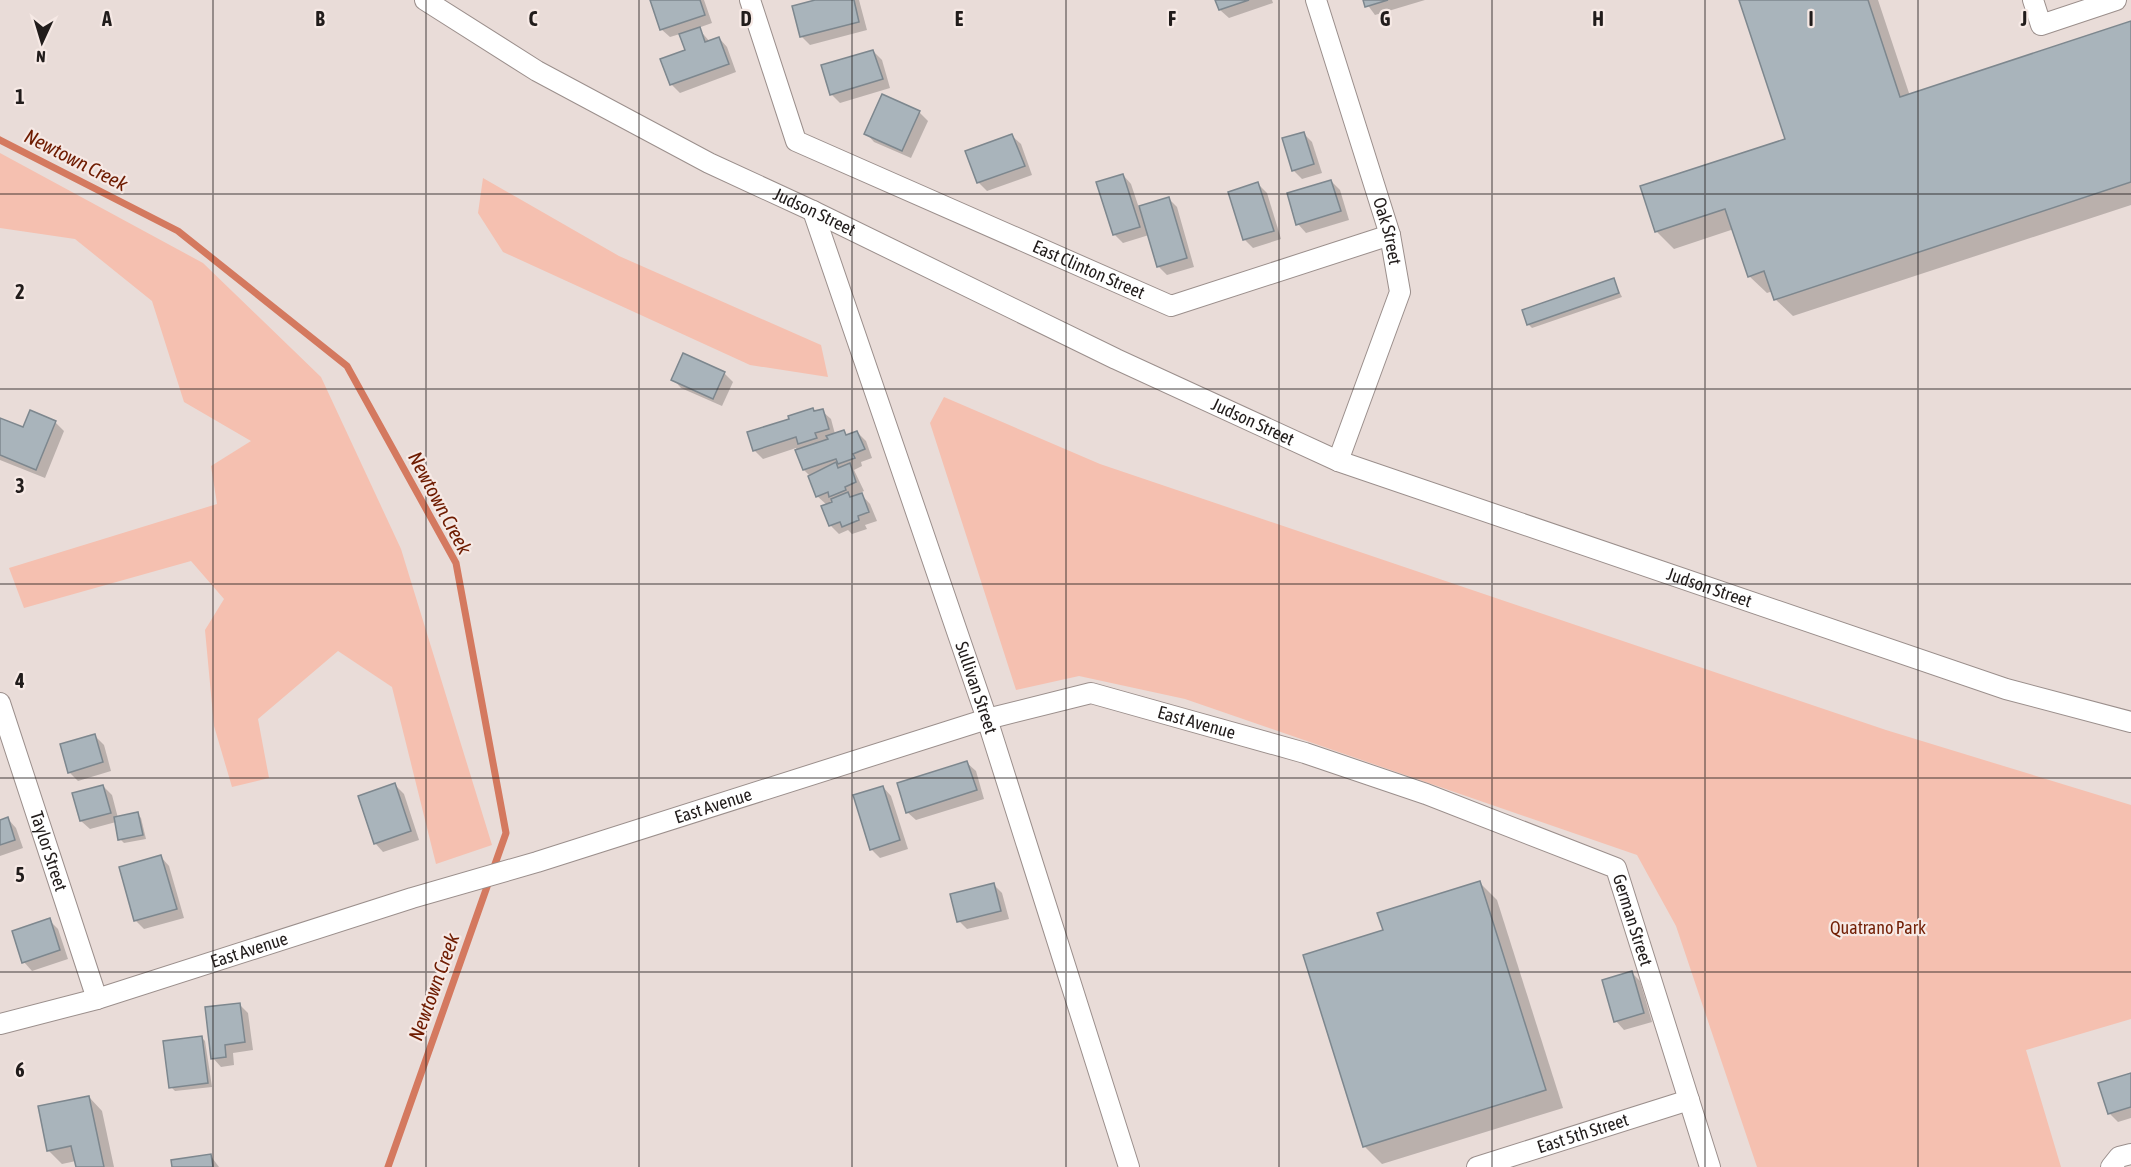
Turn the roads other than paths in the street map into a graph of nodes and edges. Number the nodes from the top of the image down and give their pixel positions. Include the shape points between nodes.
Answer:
1 (425, 0) edge
2 (750, 0) edge
3 (1316, 0) edge
4 (2033, 0) edge
5 (2116, 0) edge
6 (813, 211) junction
7 (1390, 235) junction
8 (1338, 461) junction
9 (0, 703) edge
10 (987, 718) junction
11 (2131, 722) edge
12 (1426, 794) joint
13 (97, 999) junction
14 (0, 1024) edge
15 (1689, 1100) junction
16 (2131, 1154) edge
17 (1129, 1167) edge
18 (1477, 1167) edge
19 (1710, 1167) edge
20 (2111, 1167) edge

1 - 6 street, Judson Street via 537,71 709,163
2 - 7 street, East Clinton Street via 796,141 1171,306
3 - 7 street, Oak Street
4 - 5 street via 2041,25
6 - 8 street, Judson Street via 1116,359
6 - 10 street, Sullivan Street
7 - 8 street, Oak Street via 1400,292
8 - 11 street, Judson Street via 2006,689
9 - 13 street, Taylor Street
10 - 12 street, East Avenue via 1091,693 1305,753
10 - 13 street, East Avenue
10 - 17 street, Sullivan Street
12 - 15 street, German Street via 1616,868
13 - 14 street, East Avenue
15 - 18 street, East 5th Street
15 - 19 street, German Street
16 - 20 street via 2120,1157

